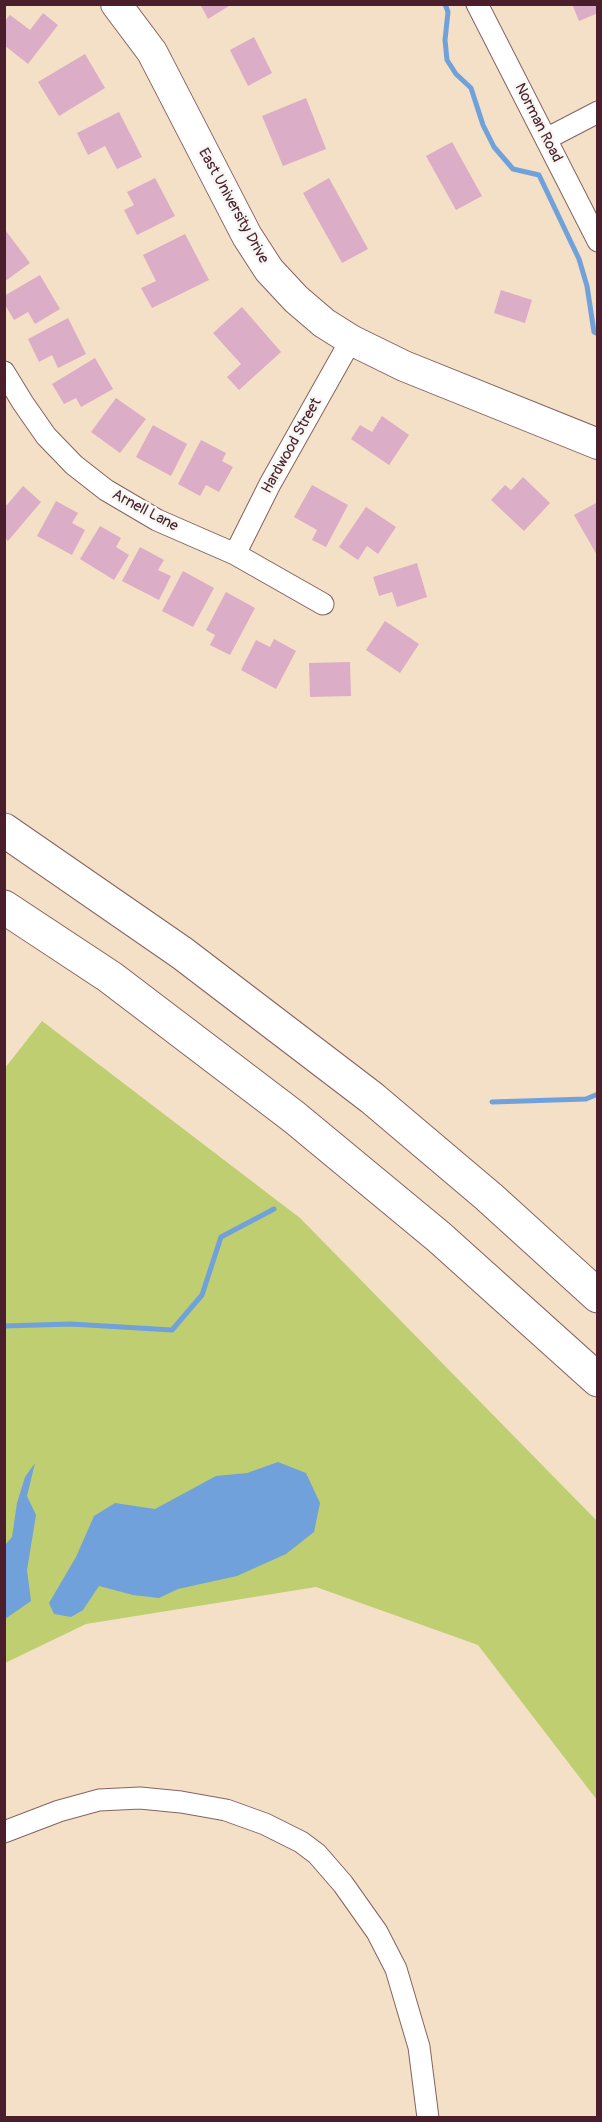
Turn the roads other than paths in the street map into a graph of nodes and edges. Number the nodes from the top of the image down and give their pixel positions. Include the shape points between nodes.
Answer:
1 (116, 4) edge
2 (477, 4) edge
3 (597, 112) edge
4 (546, 139) junction
5 (597, 241) edge
6 (351, 340) junction
7 (4, 372) edge
8 (595, 438) edge
9 (235, 554) junction
10 (323, 604) dead end
11 (4, 830) edge
12 (4, 907) edge
13 (597, 1296) edge
14 (597, 1380) edge
15 (4, 1832) edge
16 (428, 2118) edge

1 - 6 main road, East University Drive via 152,52 247,236 269,270 324,323
2 - 4 street, Norman Road
3 - 4 street
4 - 5 street, Norman Road
6 - 8 main road, East University Drive via 404,366
6 - 9 street, Hardwood Street
7 - 9 street, Arnell Lane via 46,436 90,477 157,520
9 - 10 street, Arnell Lane
11 - 13 highway via 182,953 372,1098
12 - 14 highway via 110,977 294,1117 439,1237
15 - 16 street via 99,1800 140,1798 226,1810 301,1842 343,1884 377,1932 396,1969 419,2047

